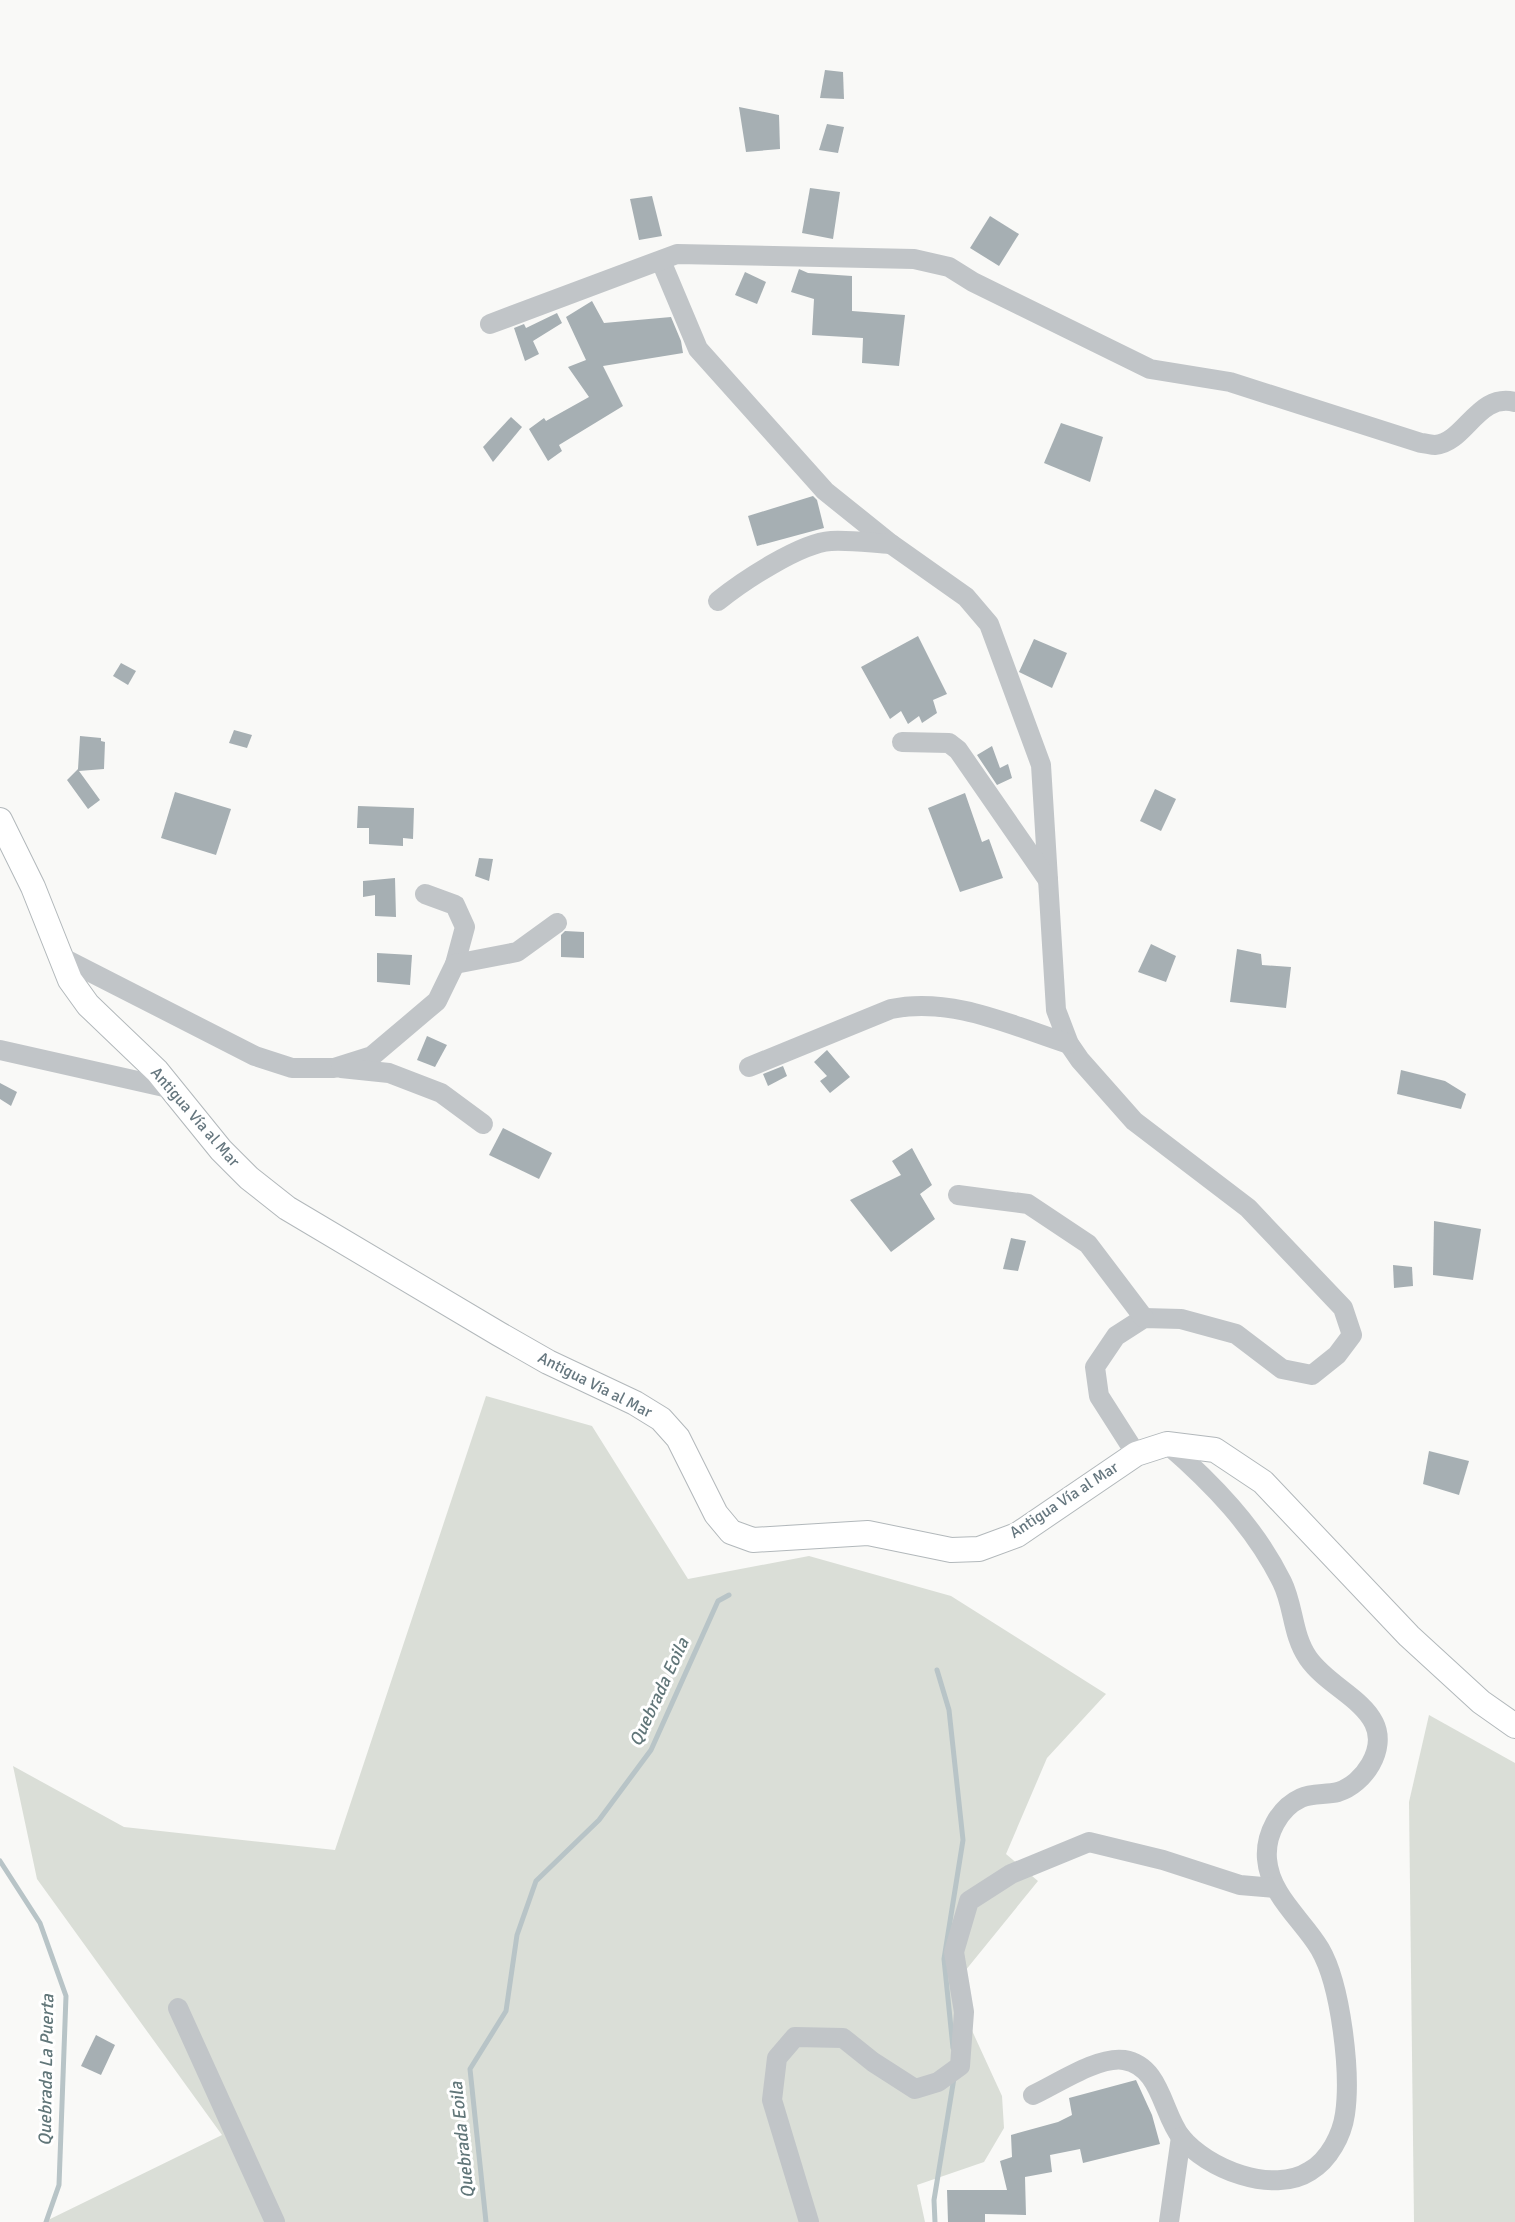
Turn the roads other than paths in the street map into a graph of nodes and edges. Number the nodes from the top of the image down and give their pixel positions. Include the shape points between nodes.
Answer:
1 (661, 261) junction
2 (490, 324) dead end
3 (1515, 402) edge
4 (891, 544) junction
5 (718, 601) dead end
6 (902, 742) dead end
7 (0, 820) edge
8 (1048, 880) junction
9 (425, 894) dead end
10 (557, 923) dead end
11 (59, 956) junction
12 (455, 964) junction
13 (1070, 1044) junction
14 (0, 1050) edge
15 (749, 1067) dead end
16 (334, 1068) junction
17 (172, 1089) junction
18 (483, 1124) dead end
19 (958, 1195) dead end
20 (1144, 1318) junction
21 (1167, 1444) junction
22 (1136, 1454) junction
23 (1515, 1726) edge
24 (1275, 1888) junction
25 (178, 2008) dead end
26 (1033, 2095) dead end
27 (1181, 2137) junction
28 (275, 2222) edge
29 (809, 2222) edge
30 (1169, 2222) edge

1 - 2 street
1 - 3 street via 677,254 914,259 949,267 1150,369 1230,382 1421,443 1437,445 1486,406 1504,399
1 - 4 street via 698,349 825,491
4 - 5 street via 830,541 813,546 753,574
4 - 8 street via 966,597 989,624 1041,765
6 - 8 street via 949,743 958,750
7 - 11 main road, Antigua Vía al Mar via 33,887
8 - 13 street via 1056,1010
9 - 12 street via 455,905 465,927
10 - 12 street via 517,951
11 - 16 street via 255,1056 292,1068
11 - 17 main road, Antigua Vía al Mar via 88,1005
12 - 16 street via 437,1001 372,1056
13 - 15 street via 943,1005 910,1005 891,1009
13 - 20 street via 1134,1121 1248,1208 1343,1308 1352,1335 1337,1355 1312,1375 1282,1370 1236,1334 1181,1319
14 - 17 street
16 - 18 street via 389,1074 441,1093
17 - 22 main road, Antigua Vía al Mar via 221,1150 287,1208 548,1362 661,1419 690,1457 716,1514 731,1532 753,1540 868,1533 951,1550 979,1549 1017,1535
19 - 20 street via 1028,1204 1088,1244
20 - 22 street via 1116,1336 1095,1367 1099,1396
21 - 22 main road, Antigua Vía al Mar
21 - 23 main road, Antigua Vía al Mar via 1215,1450 1263,1482 1409,1636 1481,1702
21 - 24 street via 1205,1477 1262,1546 1284,1585 1305,1654 1321,1676 1358,1703 1375,1724 1378,1748 1367,1773 1341,1791 1302,1797 1283,1809 1273,1827 1267,1858
24 - 27 street via 1320,1949 1334,1981 1346,2085 1345,2116 1335,2145 1310,2172 1271,2183 1220,2167
24 - 29 street via 1240,1885 1089,1842 1011,1874 969,1901 954,1952 964,2012 960,2066 943,2079 915,2089 843,2038 795,2037 777,2058 772,2100
25 - 28 street
26 - 27 street via 1109,2059 1128,2060 1150,2075
27 - 30 street

